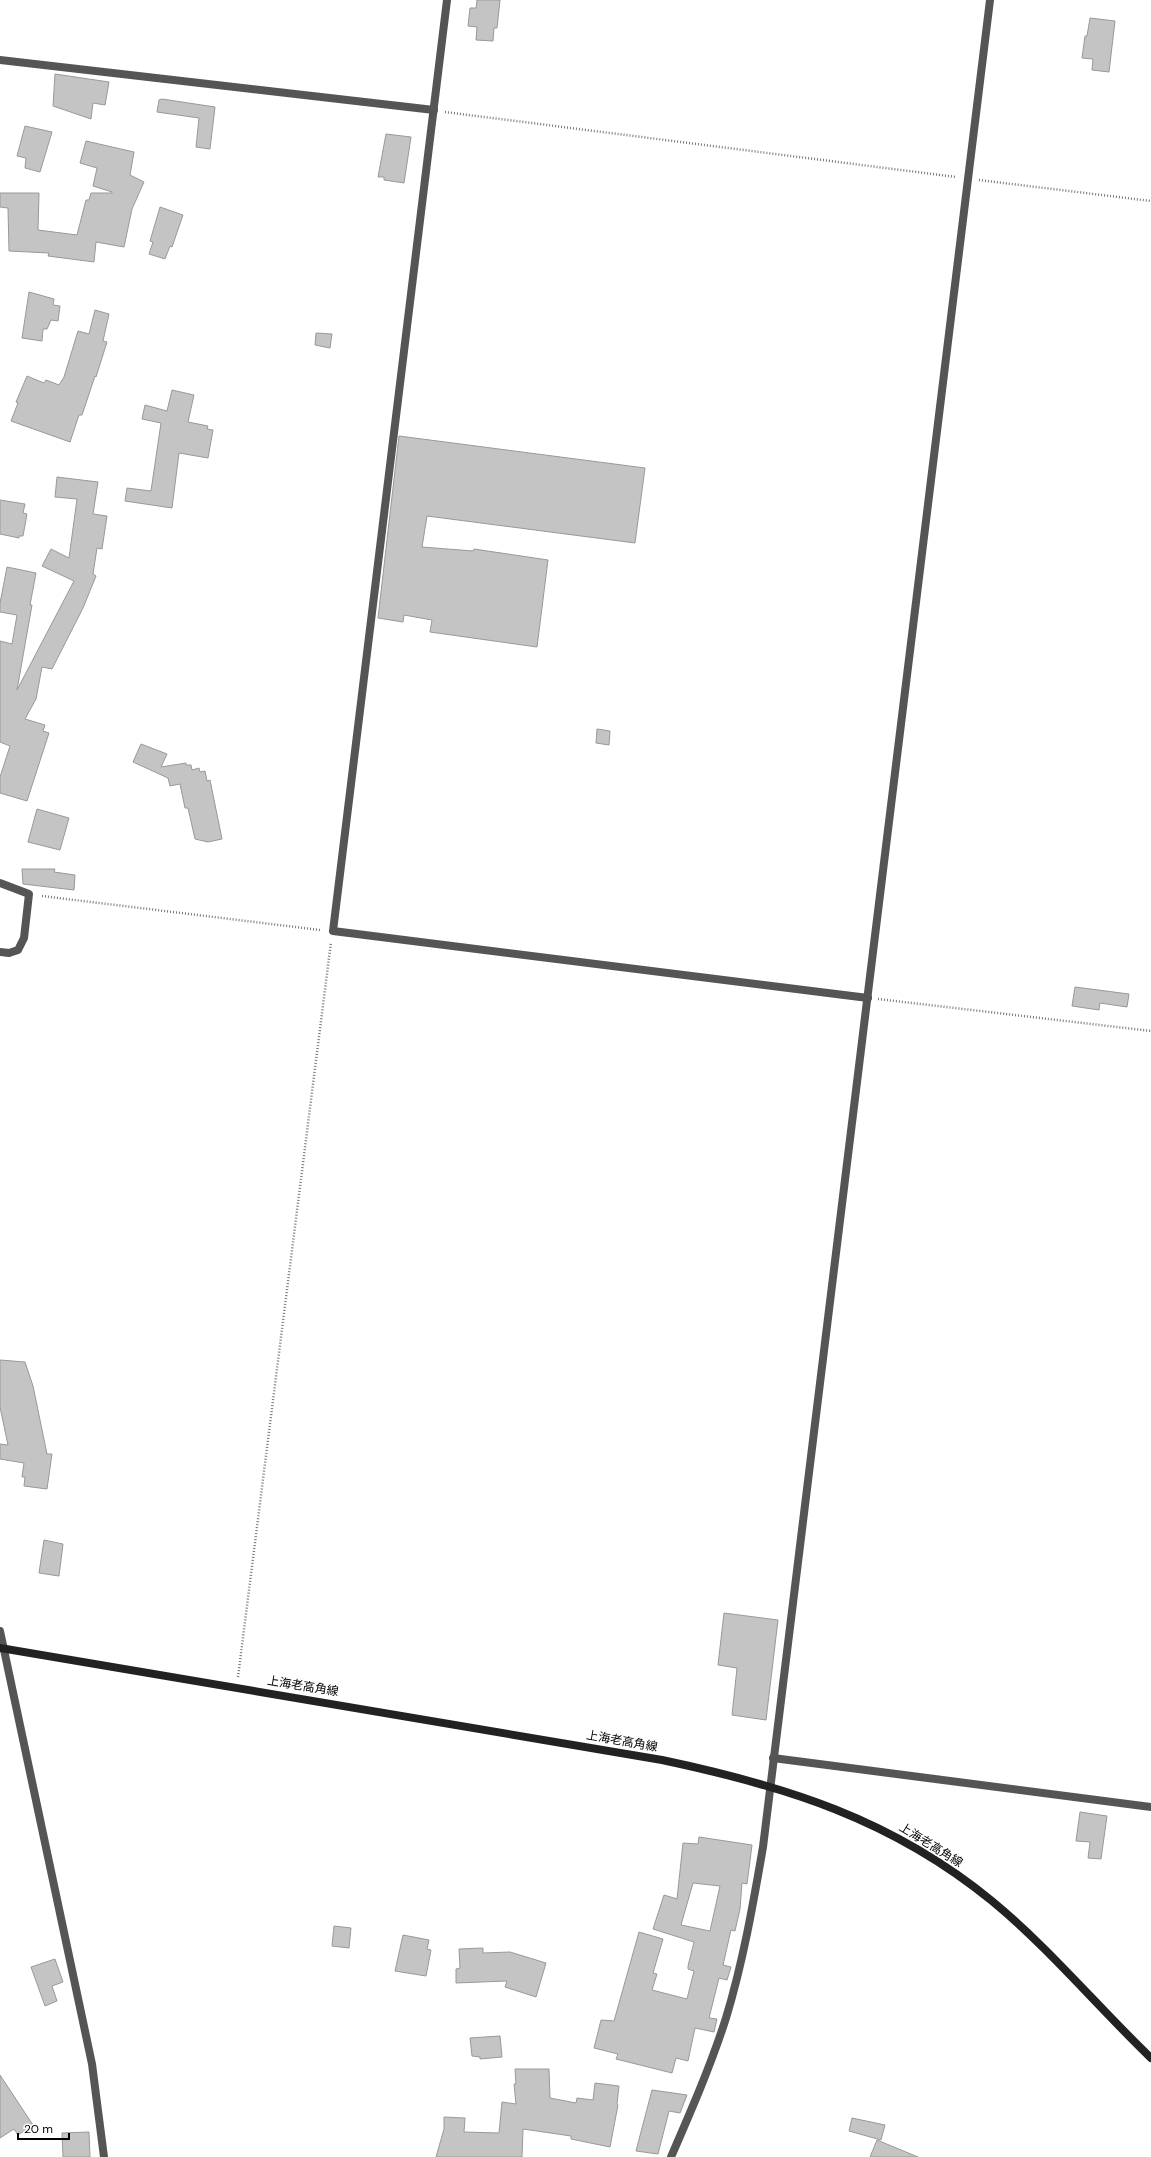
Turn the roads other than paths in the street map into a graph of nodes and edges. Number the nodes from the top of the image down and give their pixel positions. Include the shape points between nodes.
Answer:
1 (447, 0) edge
2 (990, 0) edge
3 (0, 60) edge
4 (434, 110) junction
5 (0, 883) edge
6 (0, 952) edge
7 (868, 998) junction
8 (0, 1632) edge
9 (2, 1648) edge
10 (773, 1758) junction
11 (769, 1786) junction
12 (1151, 1807) edge
13 (1151, 2058) edge
14 (104, 2157) edge
15 (671, 2157) edge

1 - 4 street
2 - 7 street
3 - 4 street
4 - 7 street via 333,931
5 - 6 street via 29,894 24,938 18,950
7 - 10 street
8 - 9 street
9 - 11 main road, 上海老高角線 via 662,1760
9 - 14 street via 92,2064
10 - 11 street
10 - 12 street
11 - 13 main road, 上海老高角線 via 849,1813 892,1834 963,1879 1034,1940
11 - 15 street via 763,1847 738,1973 726,2017 701,2087

